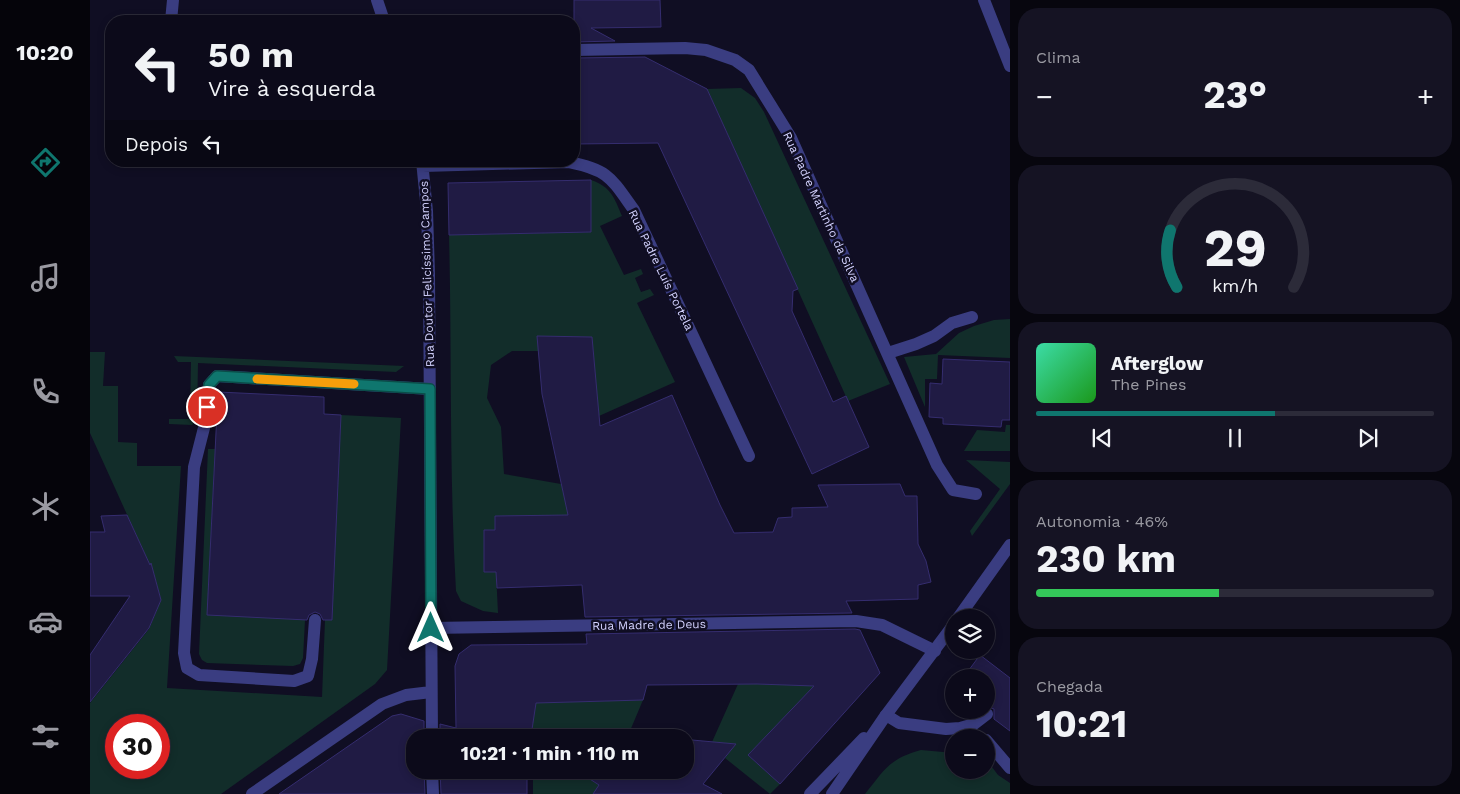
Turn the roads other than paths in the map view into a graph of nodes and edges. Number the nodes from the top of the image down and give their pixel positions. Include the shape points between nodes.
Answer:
1 (173, 0) edge
2 (377, 0) edge
3 (984, 0) edge
4 (172, 15) edge
5 (382, 15) edge
6 (580, 50) edge
7 (1010, 66) edge
8 (580, 164) edge
9 (423, 167) edge
10 (972, 317) dead end
11 (888, 353) junction
12 (430, 389) junction
13 (749, 456) dead end
14 (976, 494) dead end
15 (1010, 545) edge
16 (964, 609) edge
17 (314, 620) dead end
18 (431, 628) junction
19 (945, 637) edge
20 (935, 651) junction
21 (431, 692) junction
22 (886, 715) junction
23 (980, 719) edge
24 (974, 724) junction
25 (432, 729) edge
26 (978, 729) edge
27 (995, 750) edge
28 (1010, 768) edge
29 (432, 779) edge
30 (252, 794) edge
31 (433, 794) edge
32 (810, 794) edge
33 (832, 794) edge

1 - 4 street
2 - 5 street
3 - 7 street
6 - 11 street, Rua Padre Martinho da Silva via 706,50 735,60 749,70 791,138
8 - 13 street, Rua Padre Luís Portela via 592,167 612,179 634,210
9 - 12 street, Rua Doutor Felicíssimo Campos via 429,274
10 - 11 street via 916,344
11 - 14 street, Rua Padre Martinho da Silva via 937,465 953,490
12 - 17 street via 217,376 209,385 206,420 194,467 184,653 187,668 199,675 294,681 308,676
12 - 18 street, Rua Doutor Felicíssimo Campos
15 - 16 street
18 - 20 street, Rua Madre de Deus via 867,622 882,624
18 - 21 street, Rua Doutor Felicíssimo Campos
19 - 20 street
20 - 22 street
21 - 25 street, Rua Doutor Felicíssimo Campos
21 - 30 street via 406,695 382,704
22 - 24 street via 899,723 918,727 946,729
22 - 32 street
22 - 33 street
23 - 24 street
24 - 26 street
27 - 28 street
29 - 31 street

